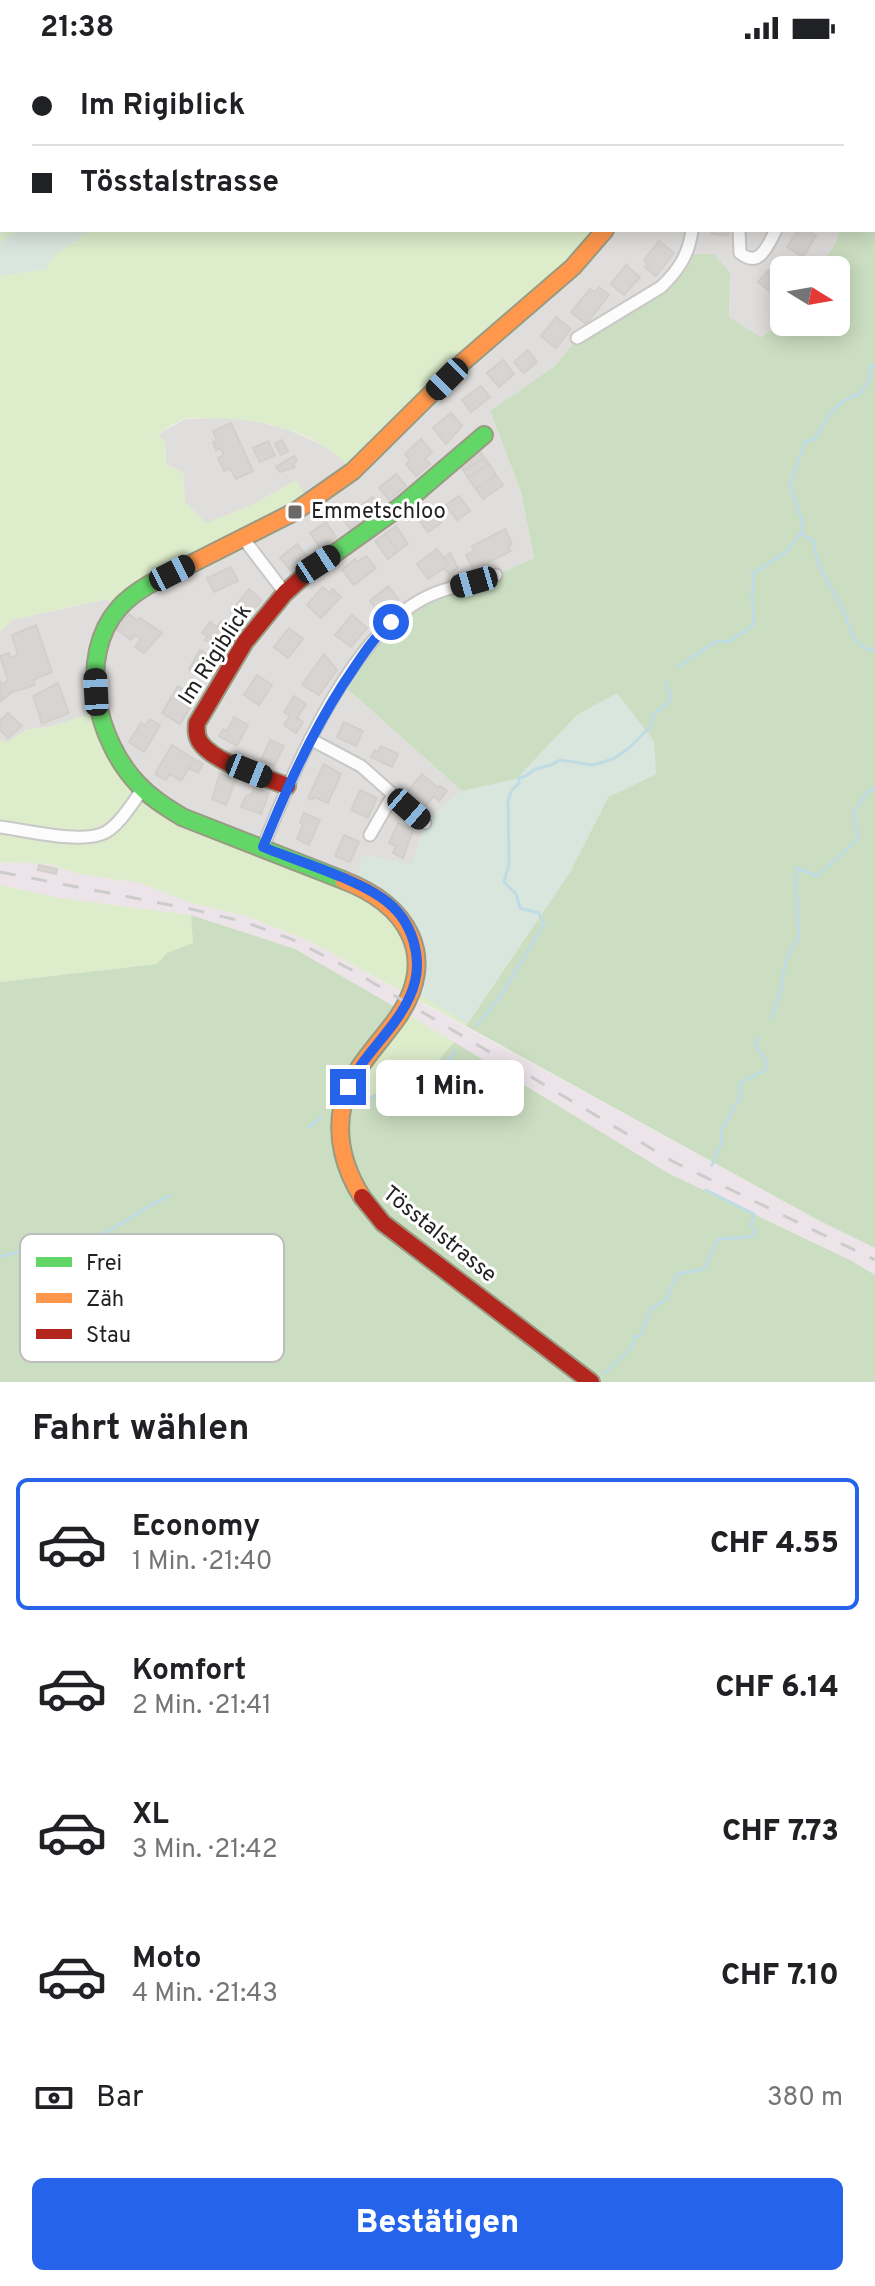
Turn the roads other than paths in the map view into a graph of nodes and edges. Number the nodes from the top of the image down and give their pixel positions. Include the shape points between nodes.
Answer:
1 (603, 232) edge
2 (692, 232) edge
3 (739, 232) edge
4 (775, 232) edge
5 (577, 338) dead end
6 (484, 435) dead end
7 (243, 538) junction
8 (496, 575) dead end
9 (285, 593) junction
10 (310, 739) junction
11 (287, 786) junction
12 (143, 789) junction
13 (393, 795) junction
14 (425, 823) dead end
15 (0, 827) edge
16 (370, 835) dead end
17 (263, 847) junction
18 (591, 1382) edge

1 - 7 main road, Tösstalstrasse via 353,472 310,503
2 - 5 street via 687,254 672,277
3 - 4 street via 740,253 755,260
6 - 9 main road, Im Rigiblick
7 - 9 street
7 - 12 main road, Tösstalstrasse via 132,596 114,615 101,641 95,673 99,711 115,750
8 - 10 street via 431,595 379,633
9 - 11 main road, Im Rigiblick via 245,642 196,728 203,746
10 - 11 street
10 - 13 street via 361,766
11 - 17 street
12 - 15 street via 116,824 97,836
12 - 17 main road, Tösstalstrasse via 175,814
13 - 14 street
13 - 16 street
17 - 18 main road, Tösstalstrasse via 383,898 403,918 415,944 410,997 361,1062 343,1103 341,1148 359,1195 383,1223

